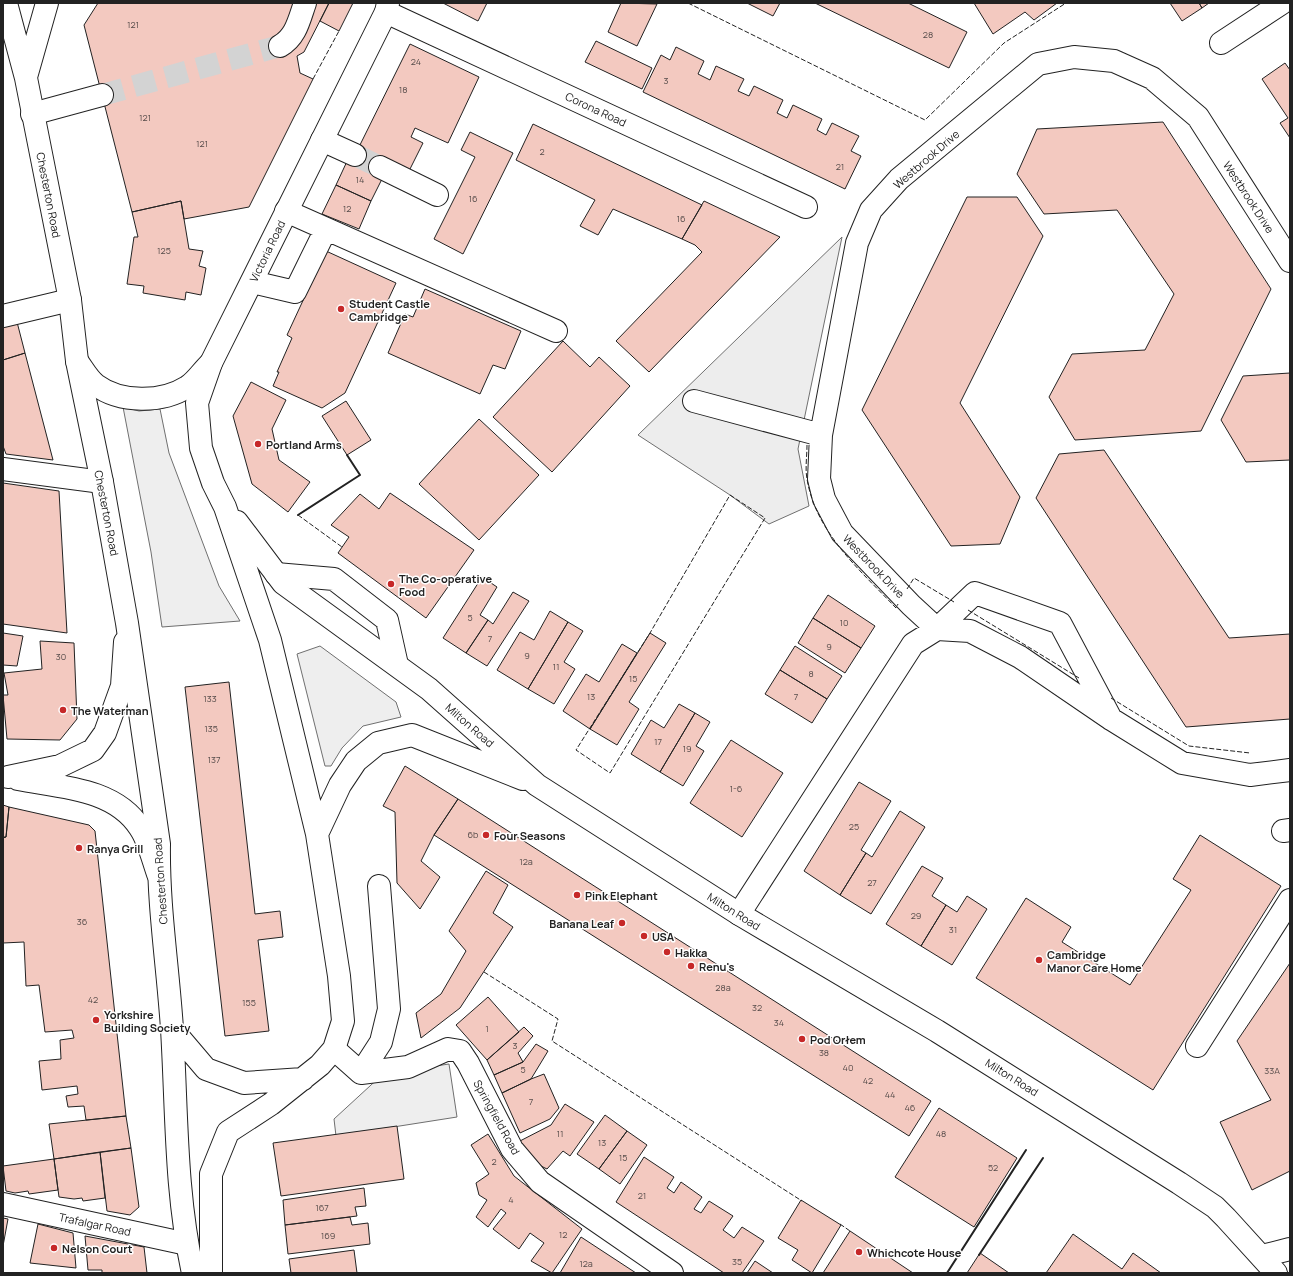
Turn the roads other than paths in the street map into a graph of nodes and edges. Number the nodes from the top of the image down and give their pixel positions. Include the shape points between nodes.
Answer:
1 (6, 3) edge
2 (48, 3) edge
3 (305, 3) edge
4 (1282, 3) edge
5 (387, 8) edge
6 (1221, 43) dead end
7 (280, 46) tunnel mouth
8 (26, 78) junction
9 (102, 95) tunnel mouth
10 (32, 114) junction
11 (322, 140) junction
12 (355, 155) tunnel mouth
13 (380, 167) tunnel mouth
14 (437, 194) dead end
15 (806, 208) dead end
16 (286, 211) junction
17 (326, 229) junction
18 (1290, 261) edge
19 (252, 282) junction
20 (70, 300) junction
21 (3, 316) edge
22 (556, 331) dead end
23 (77, 361) junction
24 (211, 363) junction
25 (694, 401) dead end
26 (821, 436) junction
27 (3, 470) edge
28 (102, 482) junction
29 (225, 507) junction
30 (276, 574) junction
31 (127, 623) junction
32 (937, 629) junction
33 (397, 665) junction
34 (1111, 719) junction
35 (1290, 770) edge
36 (6, 776) edge
37 (537, 785) junction
38 (317, 834) junction
39 (158, 874) junction
40 (379, 886) dead end
41 (1290, 900) edge
42 (739, 914) junction
43 (172, 1029) junction
44 (1197, 1046) dead end
45 (334, 1049) junction
46 (361, 1073) junction
47 (303, 1080) junction
48 (4, 1199) edge
49 (187, 1244) junction
50 (1290, 1249) edge
51 (1262, 1256) junction
52 (193, 1273) edge
53 (211, 1273) edge
54 (672, 1273) edge
55 (1276, 1273) edge

1 - 8 main road, Chesterton Road
2 - 8 main road
3 - 7 main road via 293,35 288,42
4 - 6 main road
5 - 11 main road, Victoria Road
5 - 15 main road, Corona Road
8 - 10 main road, Chesterton Road
9 - 10 main road
10 - 20 main road, Chesterton Road
11 - 12 main road
11 - 16 main road, Victoria Road
13 - 14 main road
16 - 17 main road
16 - 19 main road, Victoria Road
17 - 19 main road via 295,292
17 - 22 main road
18 - 26 main road, Westbrook Drive via 1198,117 1152,78 1114,61 1074,57 1038,64 900,179 871,210 856,243
19 - 24 main road, Victoria Road
20 - 21 main road
20 - 23 main road, Chesterton Road
23 - 24 main road via 95,384 111,395 143,399 165,396 187,387
23 - 28 main road, Chesterton Road
24 - 29 main road, Victoria Road via 197,403 201,448 213,483
25 - 26 main road
26 - 32 main road, Westbrook Drive via 820,478 824,499 842,533
27 - 28 main road
28 - 31 main road, Chesterton Road
29 - 30 main road, Milton Road
29 - 38 main road via 270,640
30 - 33 main road, Milton Road via 283,583
30 - 33 main road via 334,579 358,597 387,620
31 - 36 main road via 122,686 105,733 93,750 60,766
31 - 39 main road, Chesterton Road via 159,844
32 - 34 main road via 970,631 983,637 1020,657
32 - 34 main road via 975,593 1060,623
32 - 42 main road via 913,644
33 - 37 main road, Milton Road via 429,689
34 - 35 main road via 1182,763 1250,775
36 - 39 main road via 106,798 116,804 140,828
37 - 38 main road via 412,735 378,743 356,761 340,784
37 - 42 main road, Milton Road
38 - 45 main road via 339,976 342,1021
39 - 43 main road, Chesterton Road
40 - 46 main road via 389,1009 380,1042
41 - 44 main road
42 - 51 main road, Milton Road via 937,1031 1179,1183 1215,1207
43 - 47 main road via 206,1069 244,1083
43 - 49 main road, Chesterton Road via 176,1158
45 - 46 main road
45 - 47 main road
46 - 54 main road, Springfield Road via 408,1067 448,1049 460,1051 512,1149 540,1182
47 - 53 main road via 228,1132 211,1174
48 - 49 main road, Trafalgar Road
49 - 52 main road, Chesterton Road
50 - 51 main road
51 - 55 main road, Milton Road

